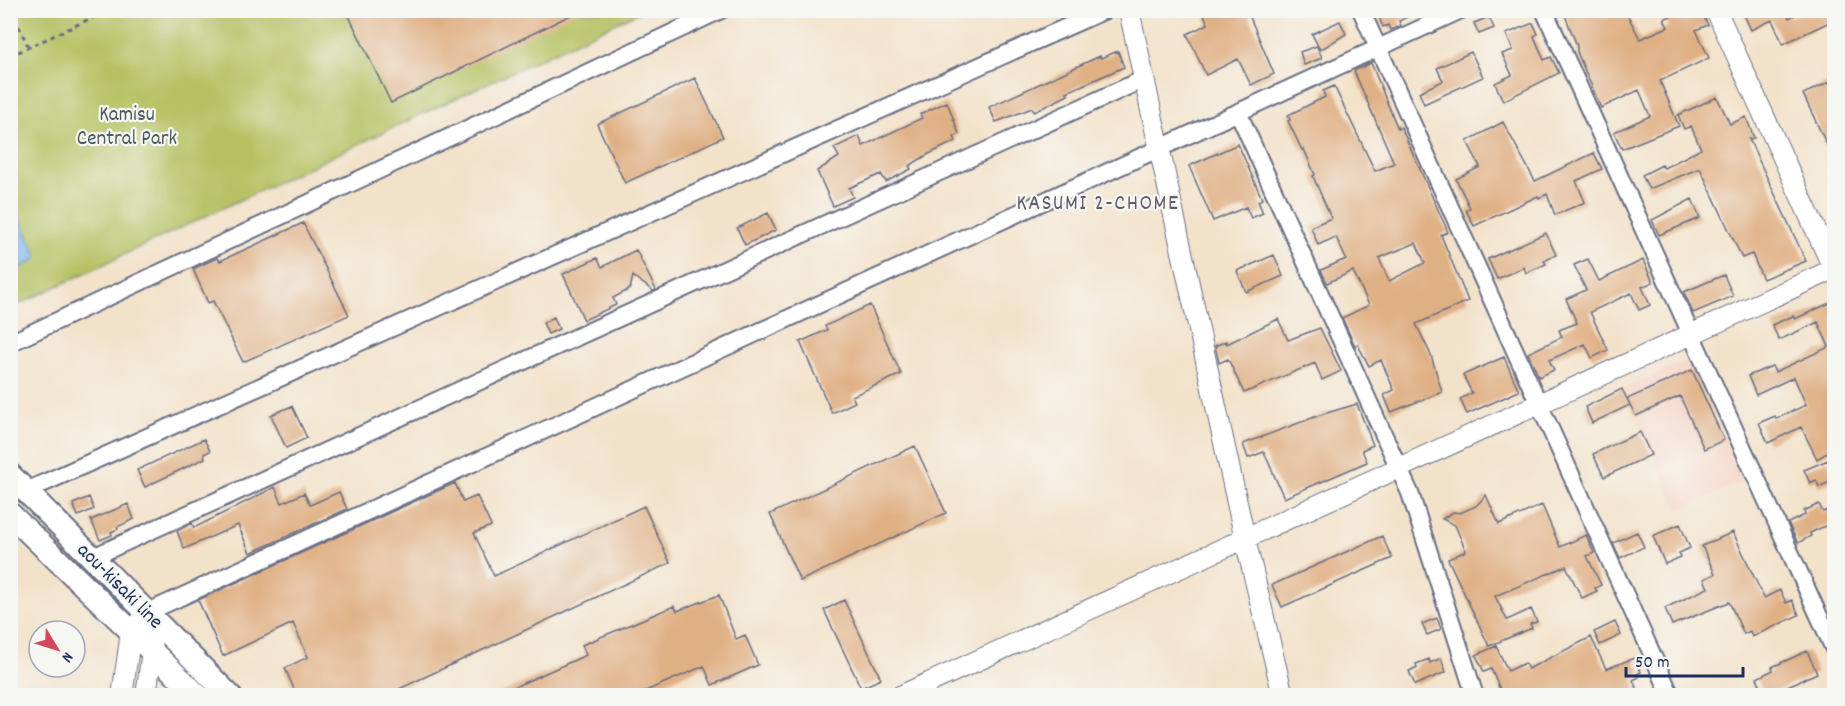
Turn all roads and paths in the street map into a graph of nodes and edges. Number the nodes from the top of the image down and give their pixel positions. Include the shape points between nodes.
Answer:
1 (12, 10) edge
2 (109, 10) edge
3 (721, 10) edge
4 (1105, 10) edge
5 (1129, 10) edge
6 (1361, 10) edge
7 (1461, 10) edge
8 (1544, 10) edge
9 (1716, 10) edge
10 (1378, 47) junction
11 (29, 48) junction
12 (10, 56) edge
13 (1144, 79) junction
14 (1238, 112) junction
15 (1159, 150) junction
16 (1834, 270) edge
17 (1692, 336) junction
18 (10, 343) edge
19 (1539, 406) junction
20 (1398, 469) junction
21 (18, 483) edge
22 (10, 514) edge
23 (1245, 539) junction
24 (93, 558) junction
25 (148, 612) junction
26 (131, 632) junction
27 (1834, 649) edge
28 (152, 650) junction
29 (122, 696) edge
30 (146, 696) edge
31 (198, 696) edge
32 (230, 696) edge
33 (900, 696) edge
34 (1283, 696) edge
35 (1475, 696) edge
36 (1671, 696) edge

1 - 11 path
2 - 11 path
3 - 18 street
4 - 21 street
5 - 13 street
6 - 10 street
7 - 10 street
8 - 17 street
9 - 16 street
10 - 14 street
10 - 19 street
11 - 12 path
13 - 15 street
13 - 24 street
14 - 15 street
14 - 20 street
15 - 23 street
15 - 25 street
16 - 17 street
17 - 19 street
17 - 27 street
19 - 20 street
19 - 36 street
20 - 23 street
20 - 35 street via 1410,493
21 - 24 main road, aou-kisaki line
22 - 26 main road, aou-kisaki line
23 - 33 street
23 - 34 street
24 - 25 main road, aou-kisaki line
25 - 26 street
25 - 28 street
25 - 32 main road, aou-kisaki line
26 - 28 main road, aou-kisaki line
26 - 29 street
28 - 30 street
28 - 31 main road, aou-kisaki line

